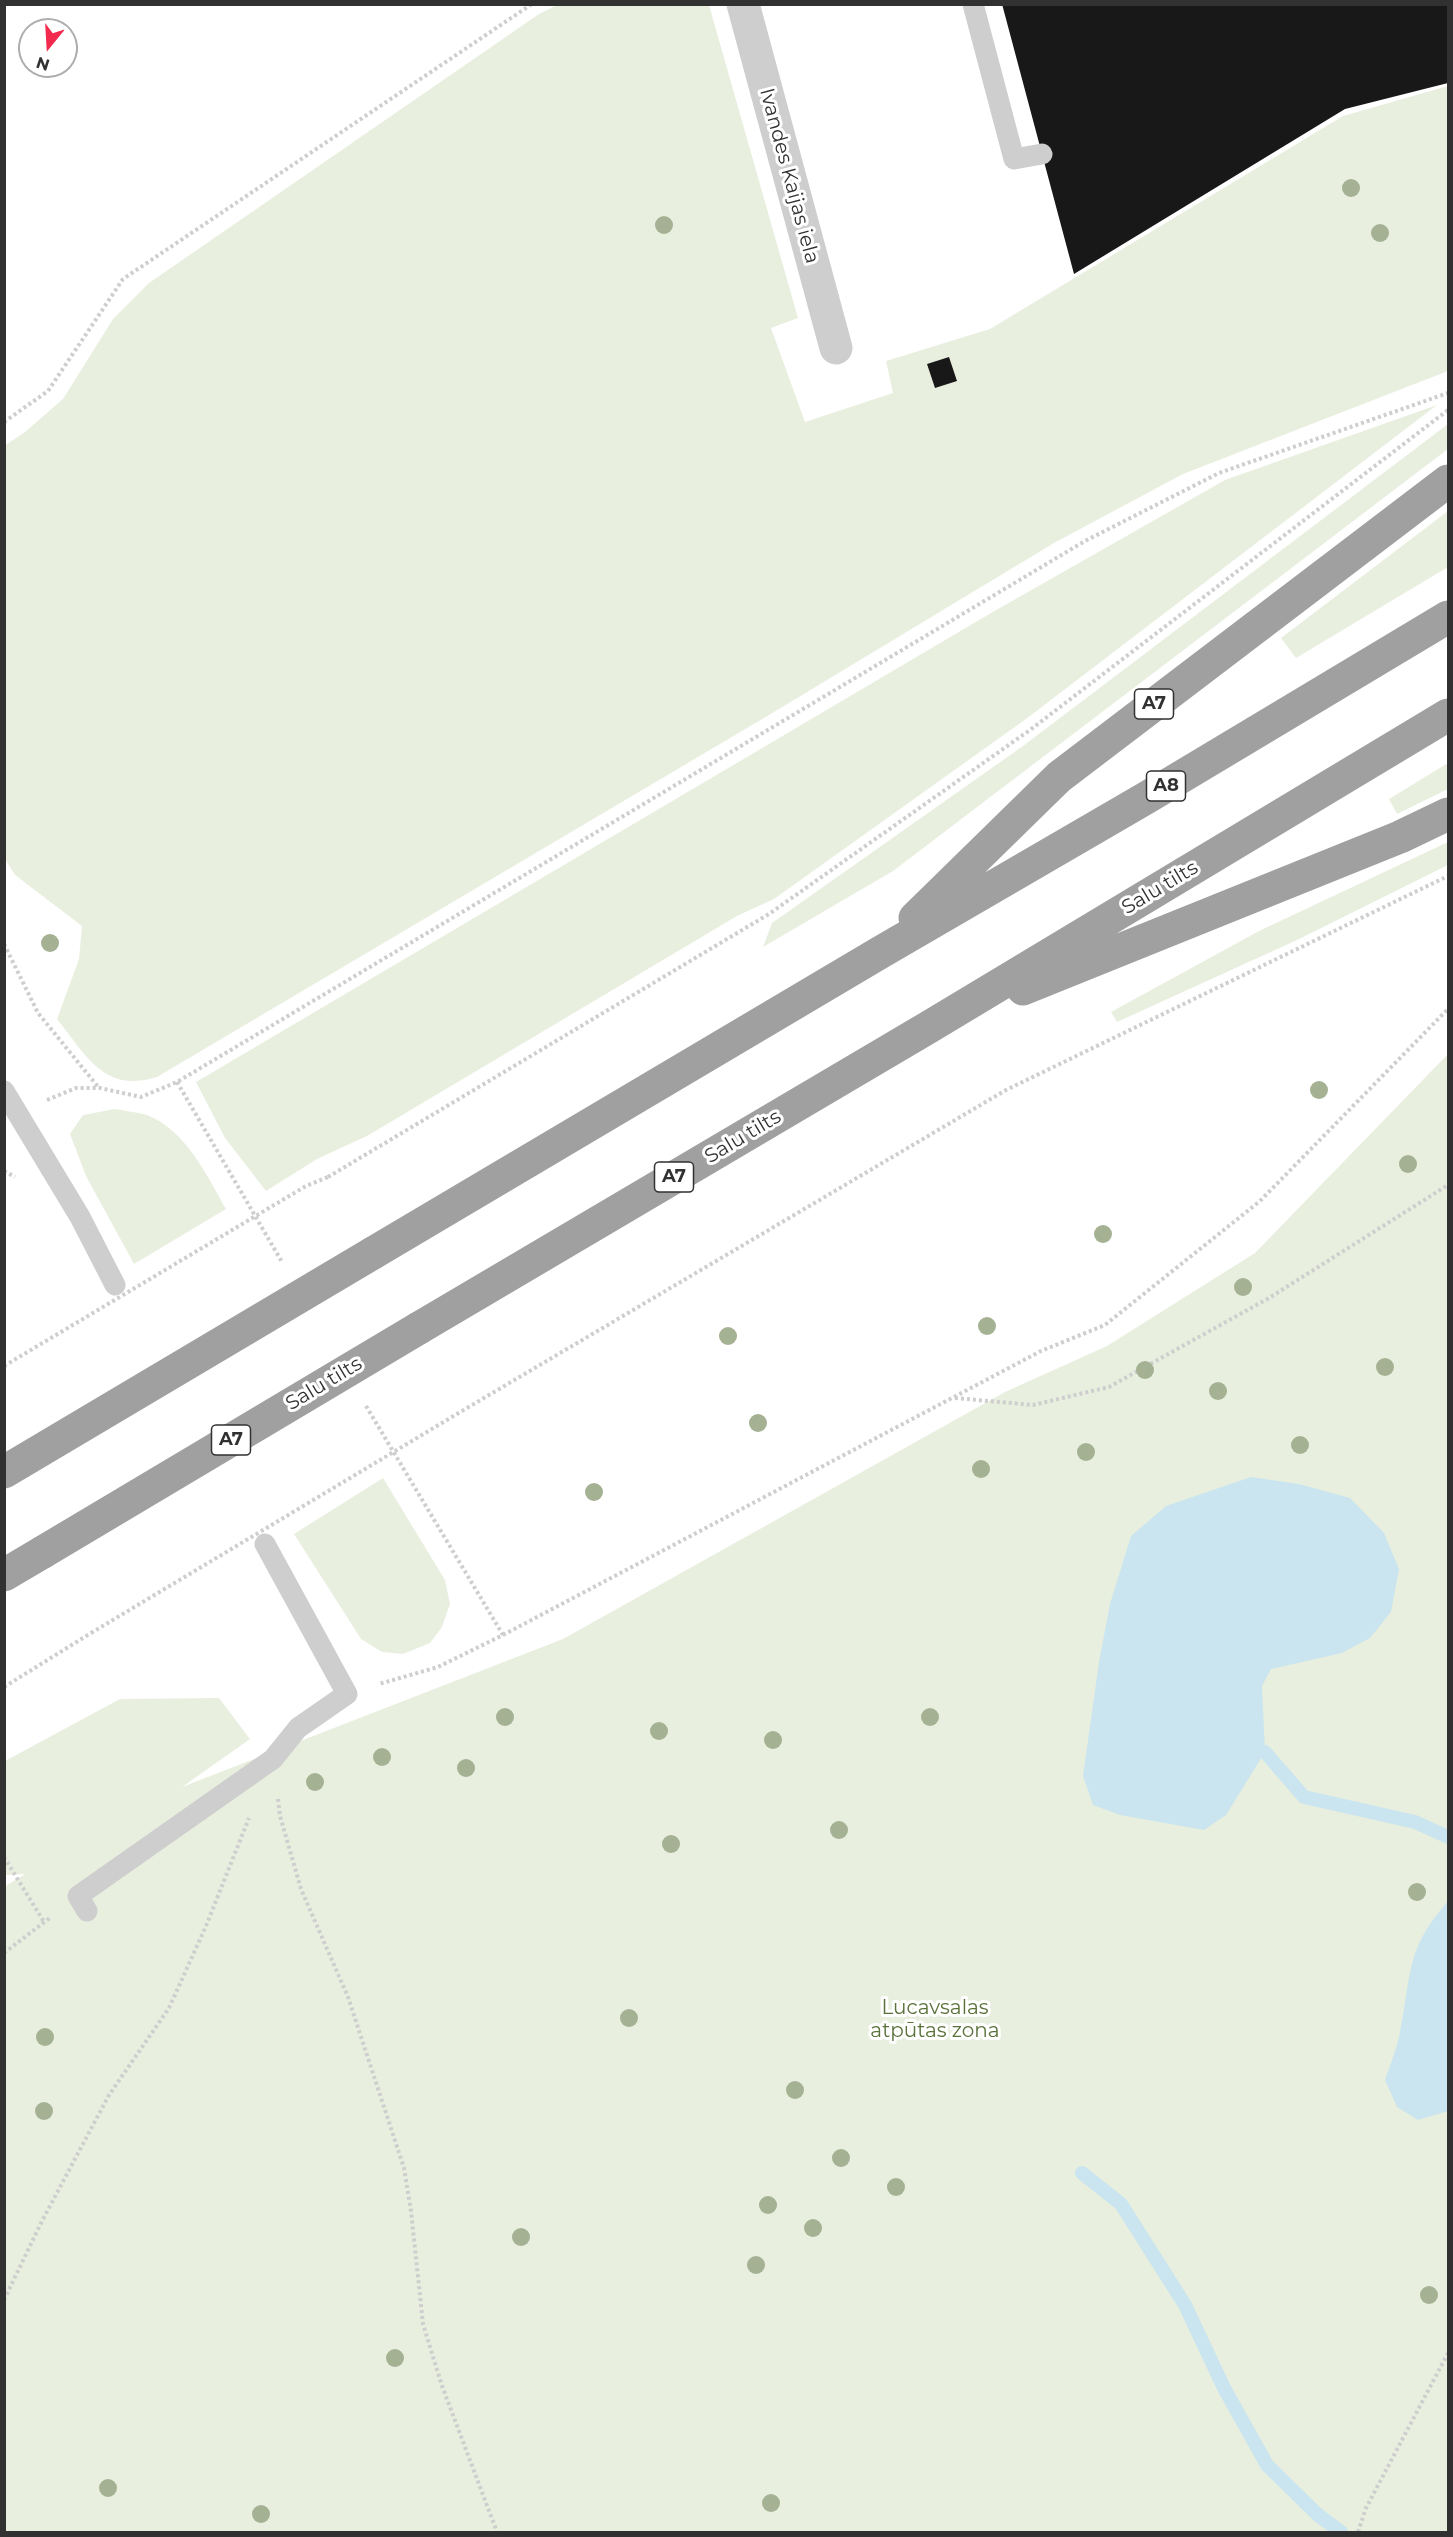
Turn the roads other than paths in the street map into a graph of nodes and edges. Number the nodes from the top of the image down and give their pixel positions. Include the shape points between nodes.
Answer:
1 (742, 4) edge
2 (973, 4) edge
3 (1042, 154) dead end
4 (836, 348) dead end
5 (1449, 481) edge
6 (1449, 617) edge
7 (1449, 715) edge
8 (1449, 814) edge
9 (881, 952) junction
10 (929, 1027) junction
11 (4, 1091) edge
12 (115, 1285) dead end
13 (4, 1473) edge
14 (265, 1544) dead end
15 (4, 1575) edge
16 (83, 1904) road end

1 - 4 street, Ivandes Kaijas iela
2 - 3 lane via 1014,159
5 - 9 highway, A7 via 1059,777
6 - 9 highway, A8
7 - 10 highway, Salu tilts
8 - 10 highway, A7 via 1389,842
9 - 13 highway, A7, bridge
10 - 15 highway, Salu tilts / A7, bridge
11 - 12 lane via 80,1217
14 - 16 lane via 347,1694 298,1728 273,1759

